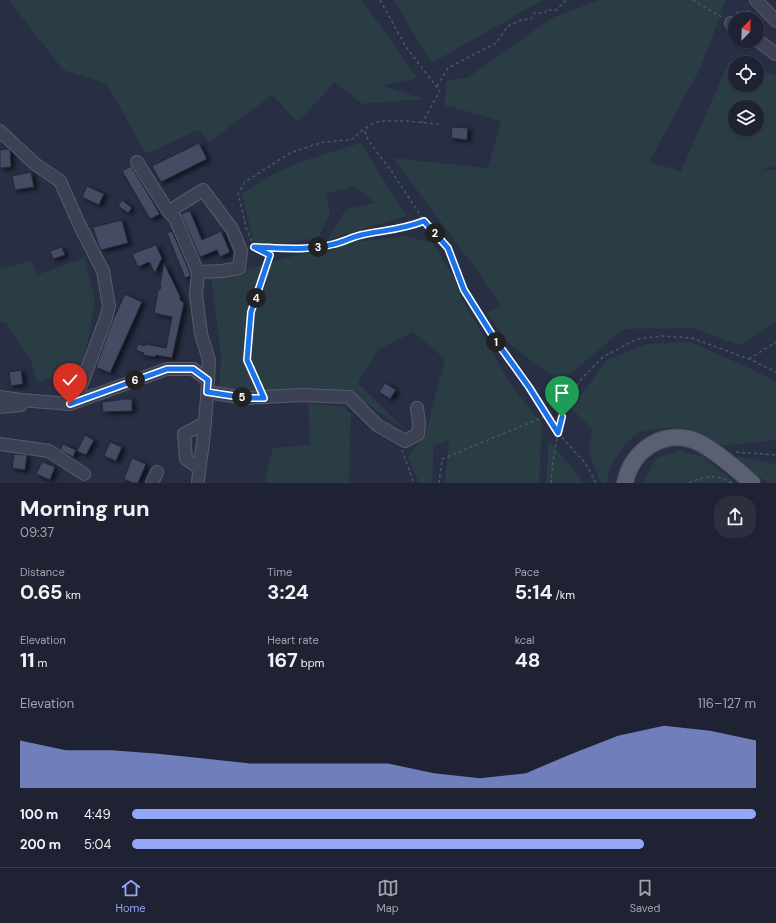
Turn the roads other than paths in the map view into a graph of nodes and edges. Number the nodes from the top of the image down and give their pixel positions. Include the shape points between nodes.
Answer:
1 (756, 0) edge
2 (776, 21) edge
3 (764, 45) edge
4 (776, 54) edge
5 (0, 131) edge
6 (137, 162) dead end
7 (168, 211) junction
8 (198, 272) junction
9 (208, 386) junction
10 (0, 397) edge
11 (21, 400) junction
12 (75, 402) junction
13 (0, 407) edge
14 (417, 408) dead end
15 (205, 420) junction
16 (0, 444) edge
17 (199, 468) junction
18 (84, 474) dead end
19 (198, 483) edge
20 (625, 483) edge
21 (752, 483) edge

1 - 2 street
3 - 4 street
5 - 12 street via 35,164 60,181 103,271 109,306
6 - 7 street
7 - 8 street via 174,218
7 - 8 street via 203,190 232,229 241,251 239,268
8 - 9 street via 196,295 209,360
9 - 12 street via 193,369 167,369
9 - 14 street via 246,398 302,395 349,397 377,425 405,441 418,434
9 - 15 street
10 - 11 street
11 - 12 street via 70,404
11 - 13 street via 21,405
15 - 17 street
15 - 17 street via 184,434 186,459
16 - 18 street via 49,451
17 - 19 street
20 - 21 main road via 633,461 644,448 659,440 674,438 700,443

